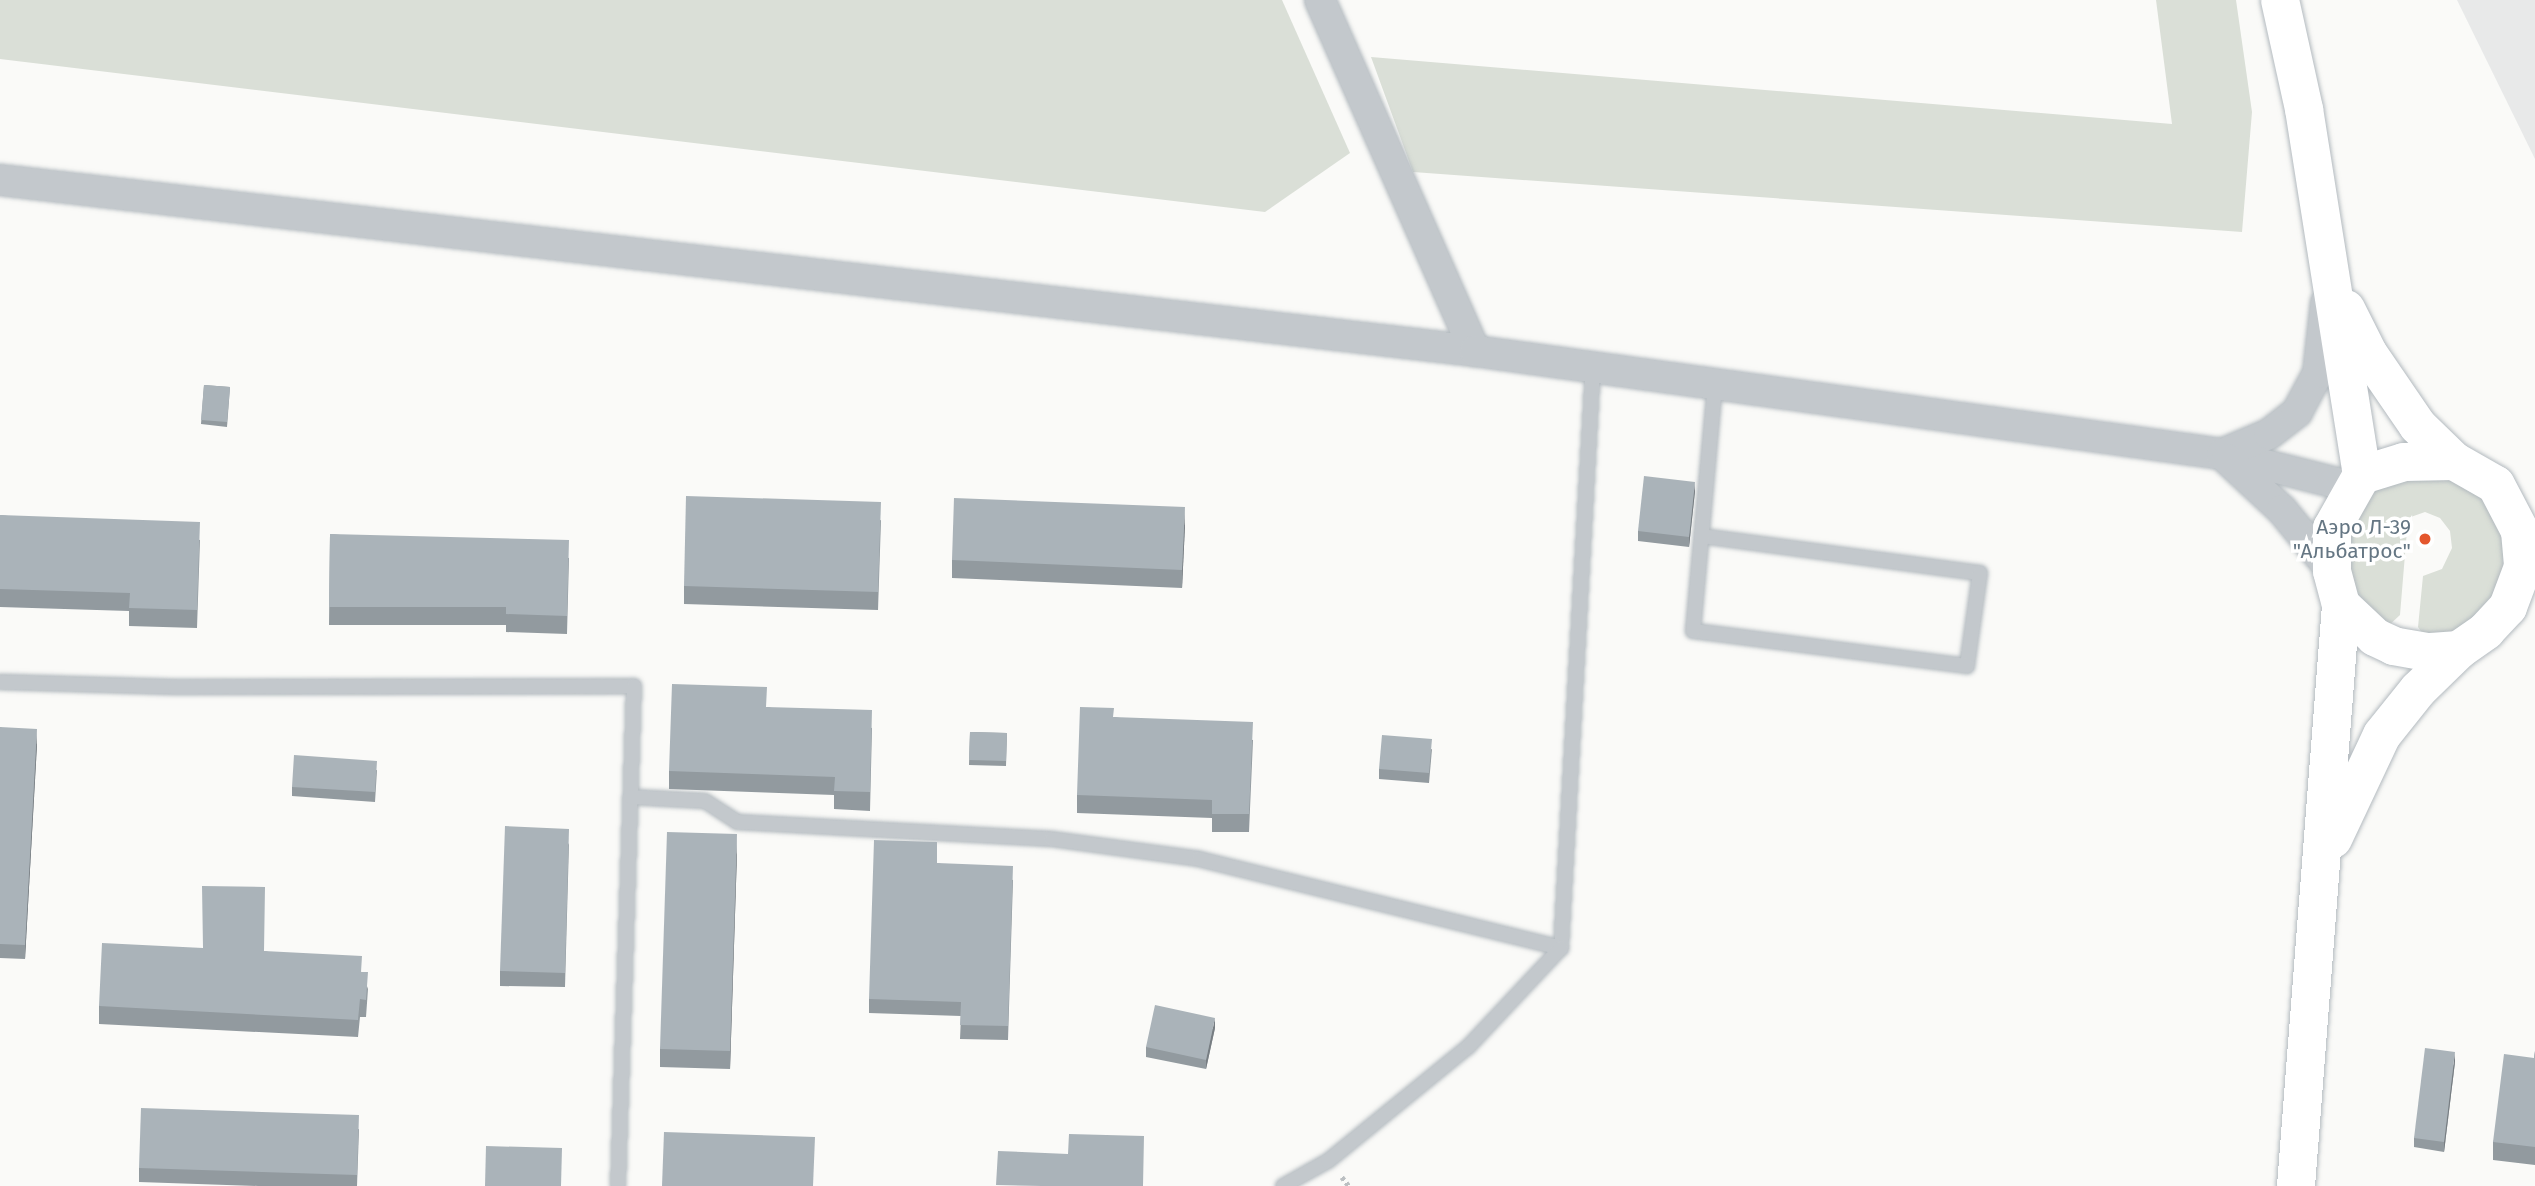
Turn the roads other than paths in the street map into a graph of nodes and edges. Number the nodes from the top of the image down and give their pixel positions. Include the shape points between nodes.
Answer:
1 (1320, 0) edge
2 (2280, 0) edge
3 (0, 180) edge
4 (2329, 276) junction
5 (1475, 351) junction
6 (1593, 367) junction
7 (1714, 384) junction
8 (2222, 454) junction
9 (2454, 461) junction
10 (2357, 481) junction
11 (2496, 485) junction
12 (2535, 491) edge
13 (1702, 536) junction
14 (2336, 588) junction
15 (2535, 605) edge
16 (2473, 641) junction
17 (0, 682) edge
18 (631, 797) junction
19 (2319, 873) junction
20 (1561, 948) junction
21 (618, 1186) edge
22 (1283, 1186) edge
23 (2296, 1186) edge

1 - 5 street
2 - 4 main road via 2304,109
3 - 5 street
4 - 8 street via 2318,373 2297,412 2269,434
4 - 9 main road via 2368,353 2418,426
4 - 10 main road
5 - 6 street
6 - 7 street
6 - 20 lane
7 - 8 street
7 - 13 lane
8 - 10 street
8 - 14 street via 2281,510
9 - 10 main road via 2404,462
9 - 11 main road
10 - 14 main road via 2332,528
11 - 12 main road
11 - 16 main road via 2520,531 2522,567 2508,607
13 - 13 lane via 1693,631 1967,666 1980,573
14 - 16 main road via 2375,637 2394,646 2427,652
14 - 19 main road
15 - 16 main road
16 - 19 main road via 2418,690 2382,735
17 - 18 lane via 175,687 634,686
18 - 20 lane via 705,801 737,822 1052,839 1199,859
18 - 21 lane
19 - 23 main road
20 - 22 lane via 1468,1047 1328,1161

